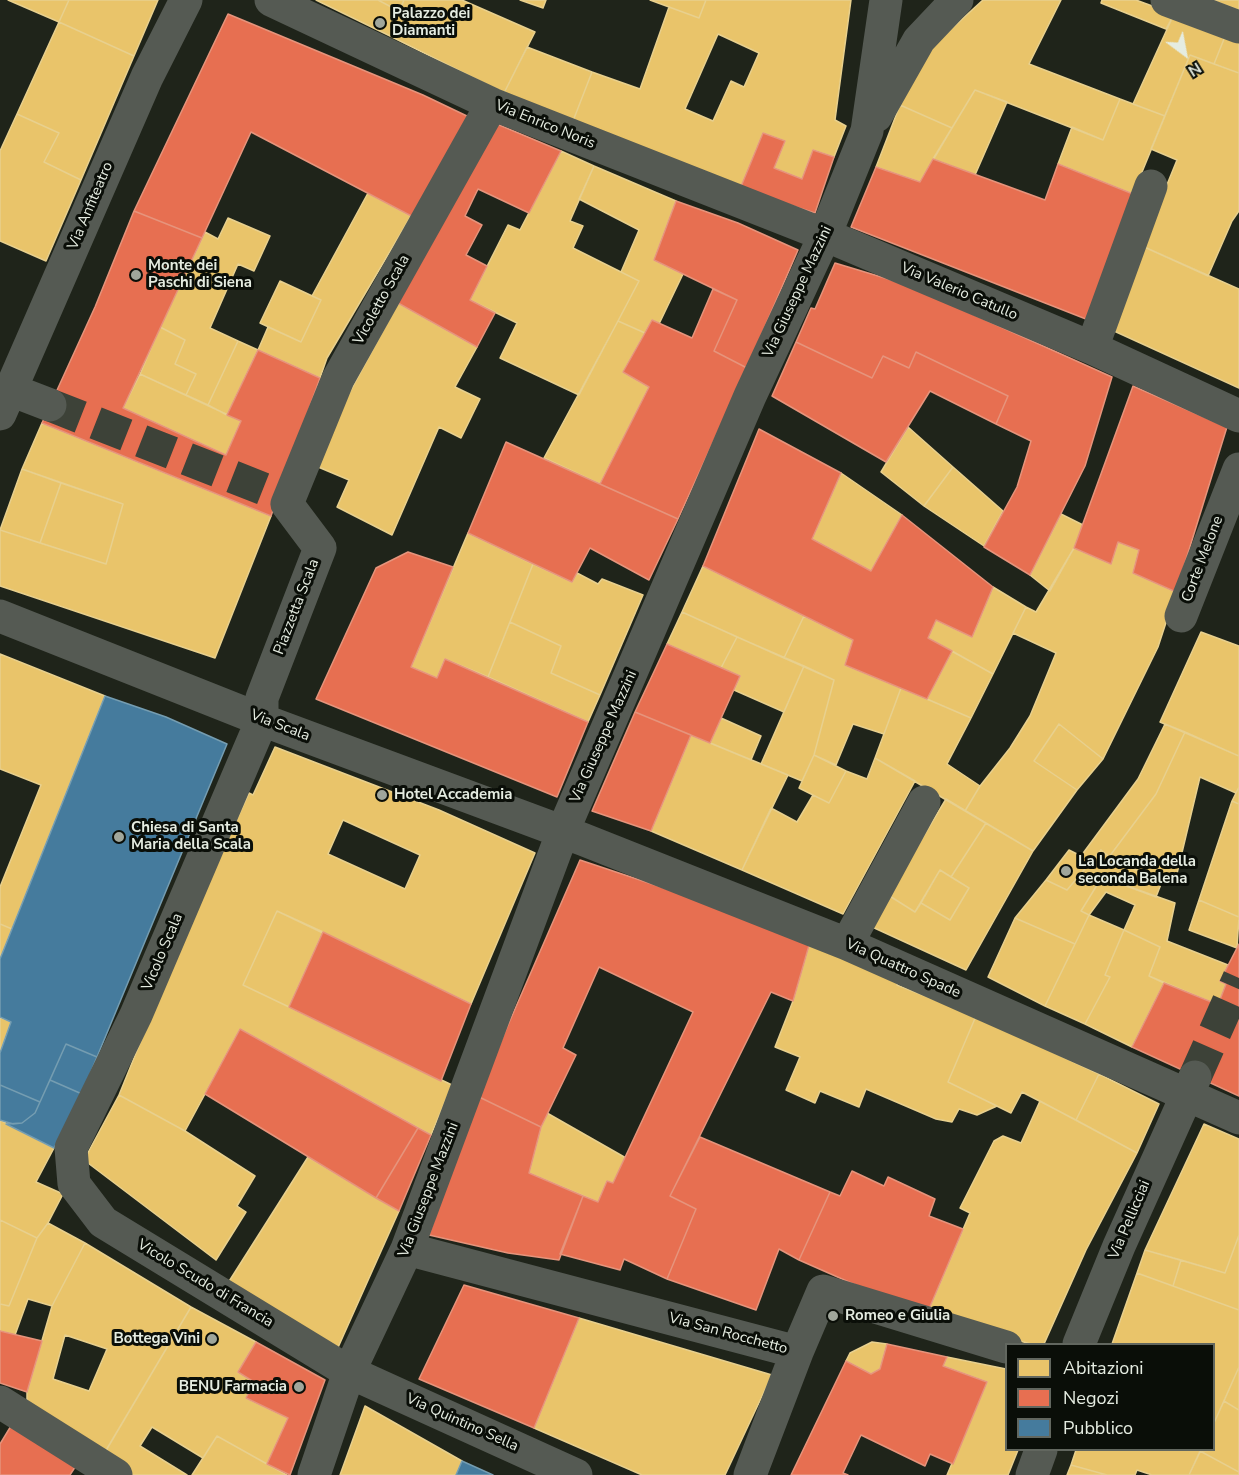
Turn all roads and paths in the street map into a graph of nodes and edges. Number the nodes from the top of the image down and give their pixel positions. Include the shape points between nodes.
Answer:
1 (186, 0) edge
2 (272, 0) edge
3 (886, 0) edge
4 (957, 0) edge
5 (1167, 0) edge
6 (1239, 27) edge
7 (492, 104) junction
8 (867, 131) junction
9 (1151, 186) dead end
10 (825, 235) junction
11 (1092, 348) junction
12 (5, 402) edge
13 (50, 405) tunnel mouth
14 (1239, 416) edge
15 (1239, 469) edge
16 (285, 499) joint
17 (0, 616) edge
18 (1181, 616) dead end
19 (262, 720) junction
20 (924, 802) dead end
21 (563, 831) junction
22 (847, 944) junction
23 (1190, 1086) junction
24 (1239, 1118) edge
25 (74, 1184) joint
26 (407, 1249) junction
27 (1079, 1343) edge
28 (1005, 1347) edge
29 (792, 1367) junction
30 (349, 1372) junction
31 (0, 1402) edge
32 (1040, 1451) edge
33 (116, 1475) edge
34 (314, 1475) edge
35 (576, 1475) edge
36 (750, 1475) edge
37 (1032, 1475) edge

1 - 12 street, Via Anfiteatro via 147,77
2 - 7 street, Via Enrico Noris
3 - 8 street, Via Giuseppe Mazzini
4 - 8 street via 919,40
5 - 6 street
7 - 10 street, Via Enrico Noris
7 - 16 street, Vicoletto Scala via 338,379
8 - 10 street, Via Giuseppe Mazzini
9 - 11 street
10 - 11 street, Via Valerio Catullo
10 - 21 street, Via Giuseppe Mazzini via 750,396
11 - 14 street, Via Valerio Catullo
12 - 13 street
15 - 18 street, Corte Melone
16 - 19 street, Piazzetta Scala via 320,548 262,698
17 - 19 street, Via Scala
19 - 21 street, Via Scala
19 - 25 street, Vicolo Scala via 136,1015 71,1148
20 - 22 street
21 - 22 street, Via Quattro Spade
21 - 26 street, Via Giuseppe Mazzini
22 - 23 street, Via Quattro Spade
23 - 24 street, Via Quattro Spade
23 - 27 street, Via Pellicciai
25 - 30 street, Vicolo Scudo di Francia via 103,1222
26 - 29 street, Via San Rocchetto
26 - 30 street, Via Giuseppe Mazzini
28 - 29 street, Via San Rocchetto via 823,1291
29 - 36 street
30 - 34 street, Via Giuseppe Mazzini
30 - 35 street, Via Quintino Sella
31 - 33 street
32 - 37 street

